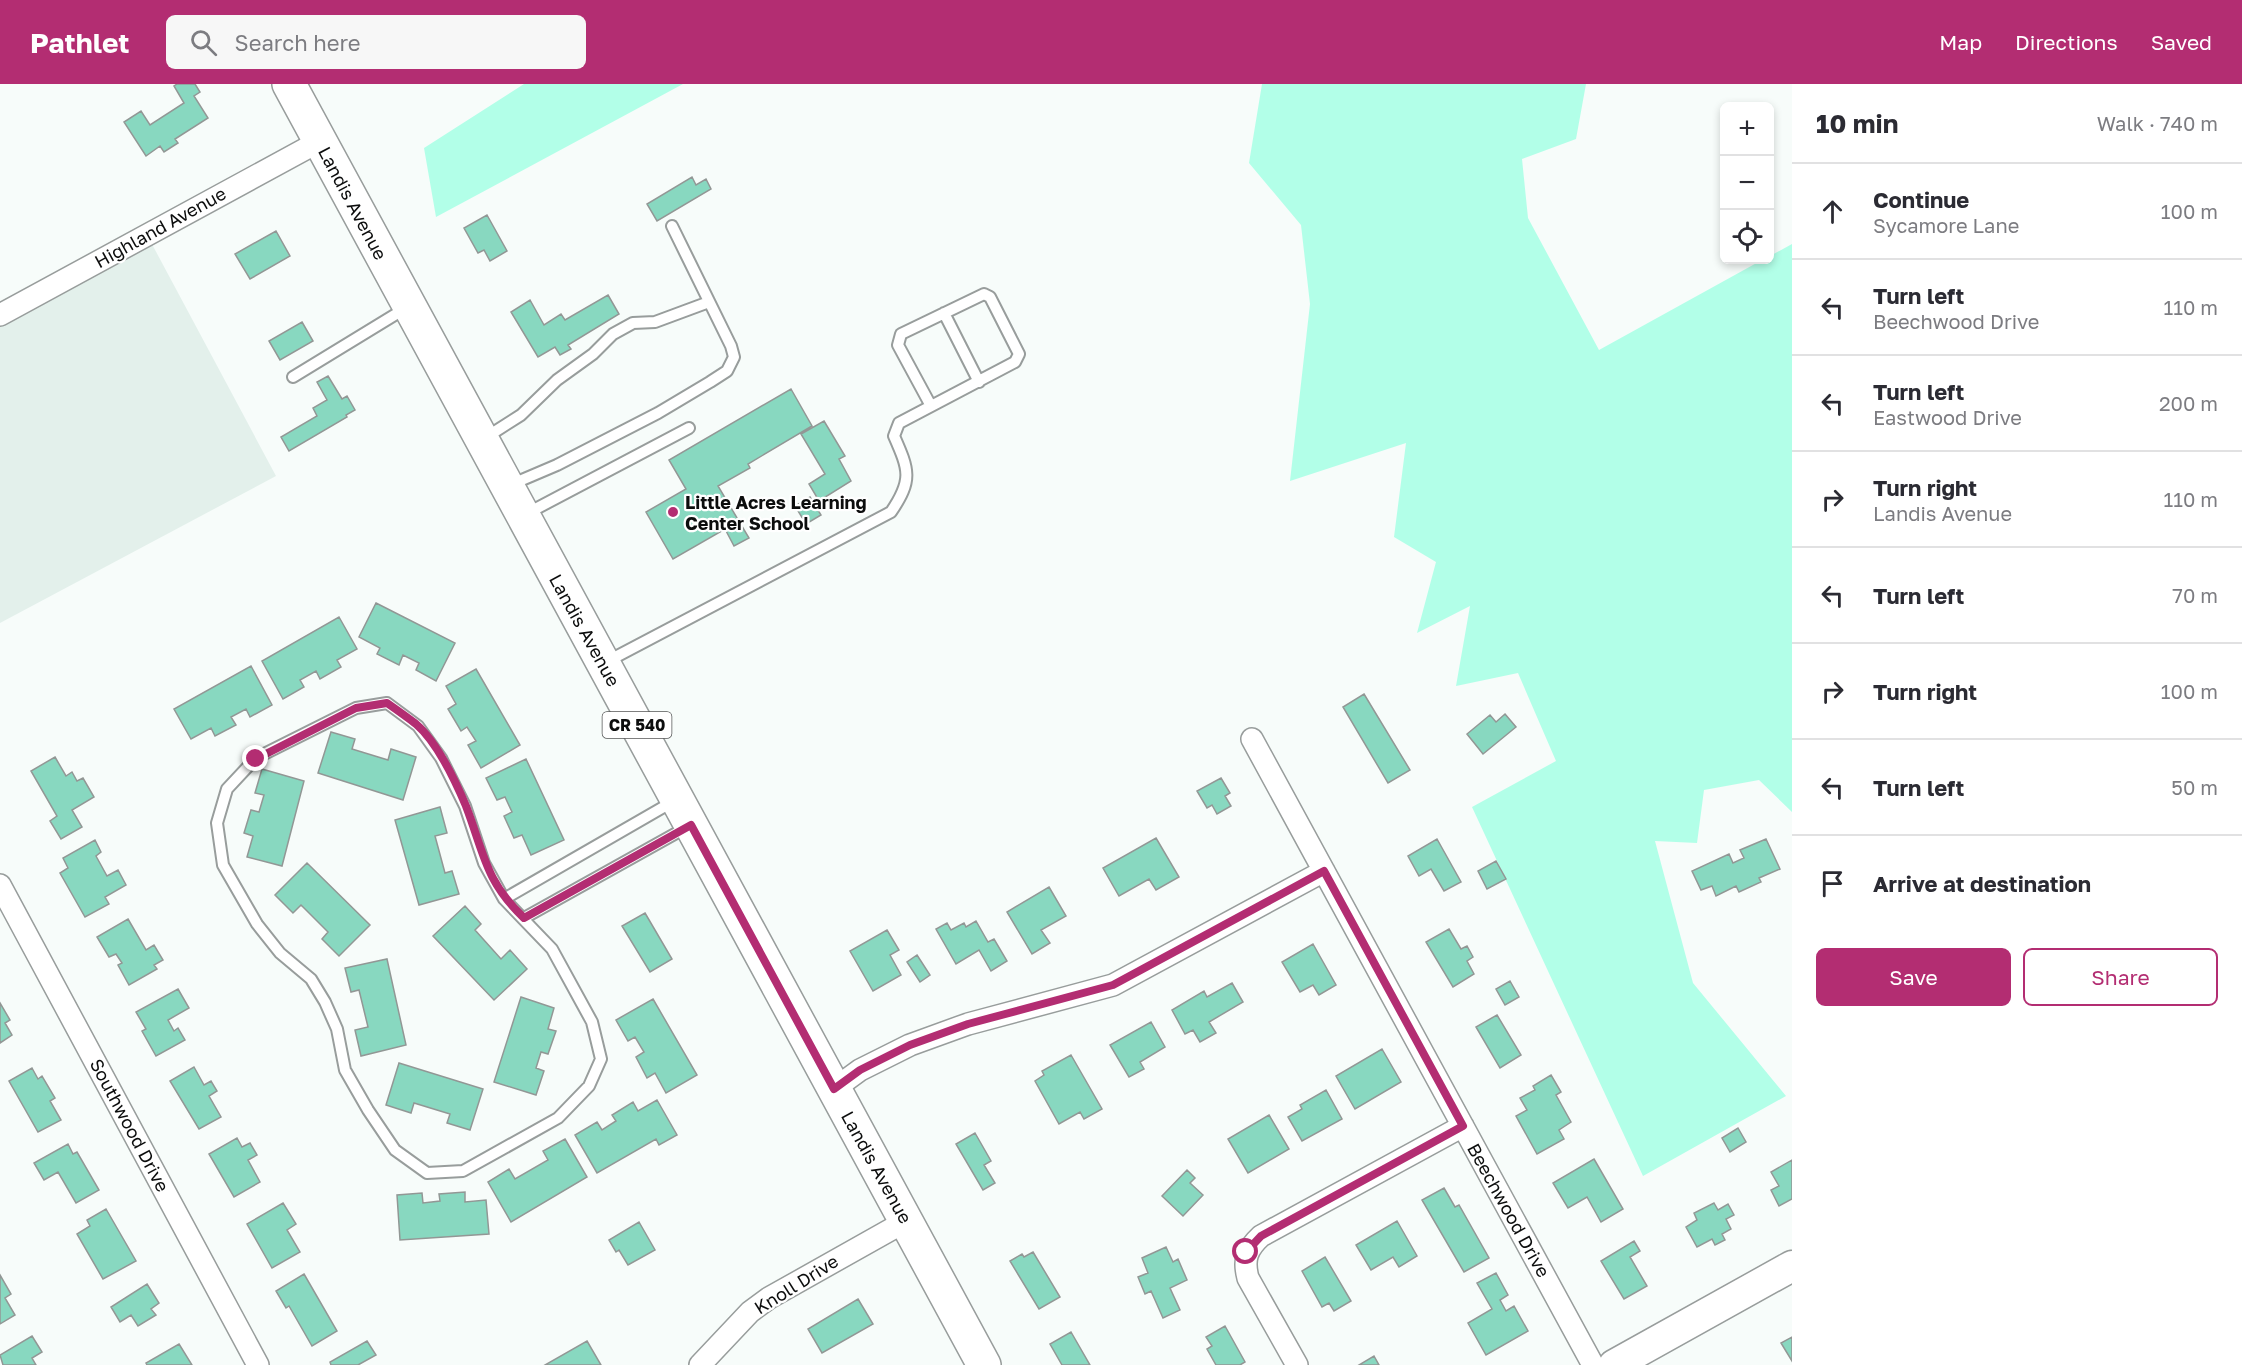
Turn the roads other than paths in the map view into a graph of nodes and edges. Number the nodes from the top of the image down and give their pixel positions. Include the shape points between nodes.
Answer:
1 (289, 84) edge
2 (320, 141) junction
3 (672, 226) dead end
4 (710, 302) junction
5 (409, 306) junction
6 (944, 313) junction
7 (0, 315) edge
8 (293, 377) dead end
9 (979, 382) junction
10 (931, 406) junction
11 (689, 428) dead end
12 (482, 440) junction
13 (507, 486) junction
14 (523, 515) junction
15 (603, 663) junction
16 (1252, 739) dead end
17 (684, 812) junction
18 (1324, 871) junction
19 (0, 885) edge
20 (504, 899) junction
21 (524, 918) junction
22 (834, 1089) junction
23 (1463, 1126) junction
24 (906, 1221) junction
25 (1792, 1266) edge
26 (258, 1365) edge
27 (700, 1365) edge
28 (984, 1365) edge
29 (1297, 1365) edge
30 (1593, 1365) edge
31 (1614, 1365) edge

1 - 2 main road, Landis Avenue / CR 540
2 - 5 main road, Landis Avenue / CR 540
2 - 7 street, Highland Avenue
3 - 4 lane
4 - 12 lane via 655,322 633,323 613,334 521,415
4 - 13 lane via 734,357 727,371 658,413
5 - 8 lane
5 - 12 main road, Landis Avenue / CR 540
6 - 9 lane
6 - 9 lane via 984,294 990,297 1015,345 1019,354 1015,362
6 - 10 lane via 901,334 898,345
9 - 10 lane
10 - 15 lane via 899,423 894,436 907,465 908,481 891,512
11 - 14 lane
12 - 13 main road, Landis Avenue / CR 540
13 - 14 main road, Landis Avenue / CR 540
14 - 15 main road, Landis Avenue / CR 540
15 - 17 main road, Landis Avenue / CR 540
16 - 18 street, Beechwood Drive
17 - 20 lane
17 - 21 lane
17 - 22 main road, Landis Avenue / CR 540
18 - 22 street via 1113,985 968,1024 910,1045 860,1070
18 - 23 street, Beechwood Drive
19 - 26 street, Southwood Drive
20 - 21 lane
20 - 21 lane via 484,863 465,806 441,758 418,726 387,703 356,708 256,759 227,789 217,823 223,865 257,924 280,952 311,979 326,1002 337,1029 345,1070 368,1110 395,1150 427,1173 463,1171 558,1118 589,1086 601,1059 592,1022 552,949
22 - 24 main road, Landis Avenue / CR 540
23 - 29 street via 1261,1236 1246,1252 1248,1278
23 - 30 street, Beechwood Drive
24 - 27 street, Knoll Drive via 769,1298 750,1312
24 - 28 main road, Landis Avenue / CR 540
25 - 31 main road

